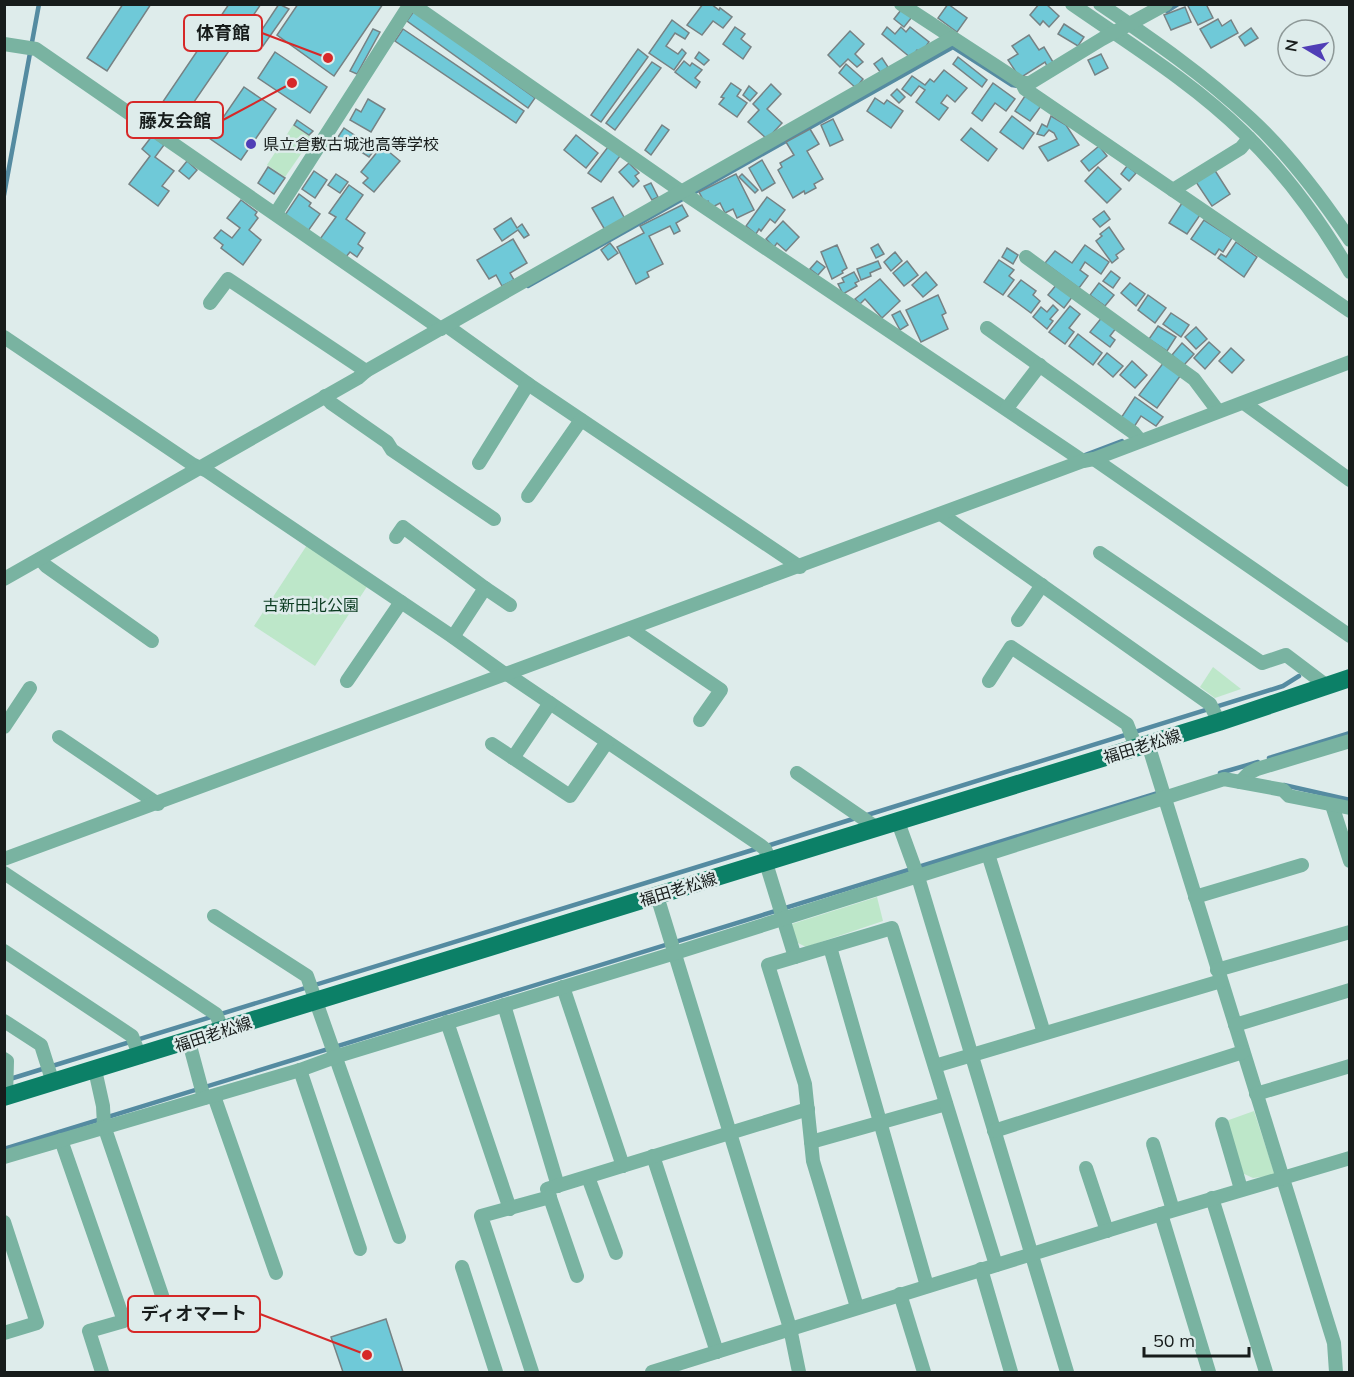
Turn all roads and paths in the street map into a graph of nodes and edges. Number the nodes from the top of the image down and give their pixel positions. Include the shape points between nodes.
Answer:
1 (411, 4) edge
2 (901, 4) edge
3 (1072, 4) edge
4 (1100, 4) edge
5 (1166, 4) edge
6 (1130, 25) junction
7 (1114, 33) junction
8 (952, 38) junction
9 (4, 44) edge
10 (1023, 85) junction
11 (1249, 138) junction
12 (1173, 190) junction
13 (687, 195) junction
14 (276, 213) junction
15 (1350, 240) edge
16 (1026, 257) dead end
17 (1350, 272) edge
18 (210, 303) dead end
19 (1350, 311) edge
20 (447, 328) junction
21 (987, 328) dead end
22 (4, 337) edge
23 (1350, 362) edge
24 (1040, 365) junction
25 (366, 370) junction
26 (528, 384) junction
27 (327, 399) junction
28 (1244, 402) junction
29 (1007, 408) junction
30 (1216, 408) junction
31 (581, 420) junction
32 (1137, 437) junction
33 (1083, 458) junction
34 (479, 463) dead end
35 (202, 469) junction
36 (1350, 480) edge
37 (528, 496) dead end
38 (941, 514) junction
39 (494, 519) dead end
40 (396, 537) dead end
41 (1100, 553) dead end
42 (43, 562) junction
43 (796, 564) junction
44 (4, 579) edge
45 (1042, 585) junction
46 (485, 588) junction
47 (400, 602) junction
48 (510, 605) dead end
49 (1018, 620) dead end
50 (631, 629) junction
51 (1350, 636) edge
52 (453, 637) junction
53 (152, 641) dead end
54 (502, 672) junction
55 (1350, 678) edge
56 (347, 681) dead end
57 (989, 681) dead end
58 (1327, 686) junction
59 (30, 688) dead end
60 (550, 703) junction
61 (1215, 712) junction
62 (700, 720) dead end
63 (8, 732) edge
64 (59, 737) dead end
65 (1136, 739) junction
66 (1350, 741) edge
67 (607, 742) junction
68 (492, 744) dead end
69 (513, 758) junction
70 (797, 773) dead end
71 (1244, 778) junction
72 (1164, 798) junction
73 (154, 801) junction
74 (1332, 805) junction
75 (1350, 808) edge
76 (866, 820) junction
77 (898, 822) junction
78 (765, 854) junction
79 (988, 854) junction
80 (4, 859) edge
81 (1350, 861) edge
82 (1302, 866) dead end
83 (916, 871) junction
84 (4, 873) edge
85 (657, 896) junction
86 (1195, 897) junction
87 (782, 913) junction
88 (214, 915) dead end
89 (1350, 932) edge
90 (673, 947) junction
91 (830, 947) junction
92 (4, 951) edge
93 (795, 957) junction
94 (1219, 975) junction
95 (563, 987) junction
96 (1350, 990) edge
97 (312, 991) junction
98 (504, 1005) junction
99 (4, 1021) edge
100 (219, 1021) junction
101 (447, 1022) junction
102 (1234, 1025) junction
103 (1044, 1033) junction
104 (189, 1041) junction
105 (136, 1047) junction
106 (334, 1050) junction
107 (1243, 1052) junction
108 (971, 1055) junction
109 (4, 1059) edge
110 (935, 1066) junction
111 (1350, 1066) edge
112 (95, 1070) junction
113 (300, 1070) junction
114 (49, 1072) junction
115 (6, 1088) edge
116 (205, 1093) junction
117 (1256, 1094) junction
118 (946, 1104) junction
119 (808, 1109) junction
120 (104, 1120) junction
121 (880, 1123) junction
122 (1222, 1124) dead end
123 (994, 1131) junction
124 (730, 1132) junction
125 (61, 1140) junction
126 (811, 1142) junction
127 (1153, 1144) dead end
128 (653, 1156) junction
129 (4, 1157) edge
130 (1350, 1158) edge
131 (623, 1166) junction
132 (1086, 1168) dead end
133 (588, 1177) junction
134 (1281, 1177) junction
135 (1241, 1189) junction
136 (554, 1192) junction
137 (1212, 1198) junction
138 (510, 1209) junction
139 (1167, 1212) junction
140 (4, 1222) edge
141 (1107, 1230) junction
142 (399, 1237) dead end
143 (360, 1249) dead end
144 (616, 1253) dead end
145 (1030, 1254) junction
146 (996, 1265) junction
147 (462, 1267) dead end
148 (981, 1269) junction
149 (276, 1273) dead end
150 (577, 1276) dead end
151 (927, 1286) junction
152 (900, 1294) junction
153 (857, 1307) junction
154 (168, 1310) dead end
155 (790, 1328) junction
156 (4, 1333) edge
157 (717, 1352) junction
158 (102, 1372) edge
159 (496, 1372) edge
160 (532, 1372) edge
161 (652, 1372) edge
162 (799, 1372) edge
163 (924, 1372) edge
164 (1011, 1372) edge
165 (1067, 1372) edge
166 (1209, 1372) edge
167 (1266, 1372) edge
168 (1336, 1372) edge

1 - 13 street
1 - 14 street
2 - 8 street
3 - 7 street
4 - 6 street
5 - 6 street
6 - 7 street
6 - 15 street via 1185,63 1252,120 1286,154
7 - 10 street
7 - 11 street via 1197,92
8 - 10 street
8 - 13 street
9 - 14 street via 30,48
10 - 12 street
11 - 12 street via 1241,148
11 - 17 street via 1308,207
12 - 19 street
13 - 20 street
13 - 29 street
14 - 20 street
16 - 30 street via 1194,379
18 - 25 street via 228,279
20 - 25 street
20 - 26 street
21 - 24 street
22 - 35 street
23 - 28 street
24 - 29 street
24 - 32 street
25 - 27 street
26 - 31 street
26 - 34 street
27 - 35 street
27 - 39 street via 387,441 392,450
28 - 30 street
28 - 36 street
29 - 33 street
30 - 32 street
31 - 37 street
31 - 43 street
32 - 33 street
33 - 38 street
33 - 51 street
35 - 42 street
35 - 47 street
38 - 43 street
38 - 45 street
40 - 46 street via 403,527
41 - 58 street via 1262,663 1286,655
42 - 44 street
42 - 53 street
43 - 50 street
45 - 49 street
45 - 61 street
46 - 48 street
46 - 52 street
47 - 52 street
47 - 56 street
50 - 54 street
50 - 62 street via 721,690
52 - 54 street
54 - 60 street
54 - 73 street
55 - 58 main road, 福田老松線
57 - 65 street via 1011,647 1127,724
58 - 61 main road, 福田老松線
59 - 63 street
60 - 67 street
60 - 69 street
61 - 65 main road, 福田老松線
64 - 73 street
65 - 72 street
65 - 77 main road, 福田老松線
66 - 71 street
67 - 69 street via 570,796
67 - 78 street
68 - 69 street
70 - 76 street
71 - 72 street
71 - 74 street via 1283,790 1289,796
72 - 79 street
72 - 86 street
73 - 80 street
74 - 75 street
74 - 81 street
76 - 77 main road, 福田老松線
76 - 78 main road, 福田老松線
77 - 83 street
78 - 85 main road, 福田老松線
78 - 87 street
79 - 83 street
79 - 103 street
82 - 86 street
83 - 87 street
83 - 108 street
84 - 100 street
85 - 90 street
85 - 97 main road, 福田老松線
86 - 94 street
87 - 90 street
87 - 93 street
88 - 97 street via 307,976
89 - 94 street
90 - 95 street
90 - 124 street
91 - 93 street
91 - 110 street via 892,928
91 - 121 street
92 - 105 street via 132,1036
93 - 119 street via 768,965 805,1084
94 - 102 street
94 - 103 street
95 - 98 street
95 - 131 street
96 - 102 street
97 - 100 main road, 福田老松線
97 - 106 street
98 - 101 street
98 - 136 street
99 - 114 street via 41,1045
100 - 104 main road, 福田老松線
101 - 106 street
101 - 138 street
102 - 107 street
103 - 108 street
104 - 105 main road, 福田老松線
104 - 116 street
105 - 112 main road, 福田老松線
106 - 113 street
106 - 142 street
107 - 117 street
107 - 123 street
108 - 110 street
108 - 123 street
109 - 115 street
110 - 118 street
111 - 117 street
112 - 114 main road, 福田老松線
112 - 120 street
113 - 116 street
113 - 143 street
114 - 115 main road, 福田老松線
116 - 120 street
116 - 149 street
117 - 134 street
118 - 121 street
118 - 146 street
119 - 124 street
119 - 126 street
120 - 125 street
120 - 154 street
121 - 126 street
121 - 151 street
122 - 135 street
123 - 145 street
124 - 128 street
124 - 155 street
125 - 129 street
125 - 158 street via 124,1321 89,1331
126 - 153 street via 813,1161
127 - 139 street
128 - 131 street
128 - 157 street
130 - 134 street
131 - 133 street
132 - 141 street
133 - 136 street
133 - 144 street
134 - 135 street
134 - 168 street via 1334,1343
135 - 137 street
136 - 138 street
136 - 150 street
137 - 139 street
137 - 167 street
138 - 160 street via 481,1216
139 - 141 street
139 - 166 street
140 - 156 street via 37,1323
141 - 145 street
145 - 146 street
145 - 165 street
146 - 148 street
147 - 159 street
148 - 151 street
148 - 164 street
151 - 152 street
152 - 153 street
152 - 163 street
153 - 155 street
155 - 157 street
155 - 162 street
157 - 161 street

